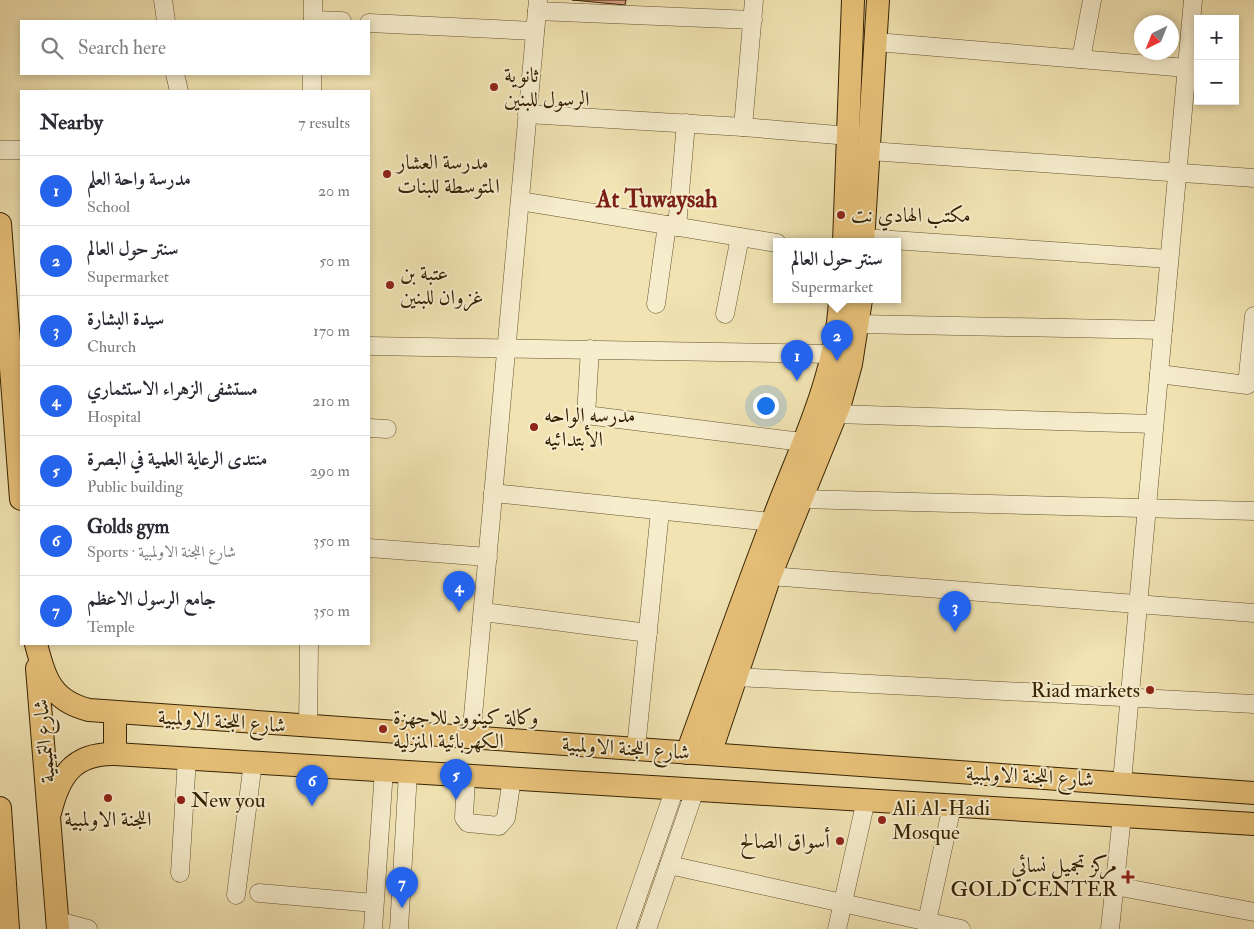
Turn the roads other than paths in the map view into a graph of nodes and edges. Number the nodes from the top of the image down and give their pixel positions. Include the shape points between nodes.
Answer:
1 (163, 0) edge
2 (313, 0) edge
3 (754, 0) edge
4 (854, 0) edge
5 (878, 0) edge
6 (1092, 0) edge
7 (1193, 0) edge
8 (537, 5) edge
9 (166, 20) edge
10 (313, 20) edge
11 (752, 20) junction
12 (370, 23) edge
13 (535, 31) junction
14 (876, 49) junction
15 (852, 54) junction
16 (1081, 59) junction
17 (1187, 68) junction
18 (174, 75) edge
19 (312, 75) edge
20 (179, 90) edge
21 (312, 90) edge
22 (527, 114) junction
23 (686, 123) junction
24 (743, 127) junction
25 (849, 136) junction
26 (0, 150) edge
27 (20, 150) edge
28 (870, 151) junction
29 (1177, 173) junction
30 (1254, 178) edge
31 (520, 201) junction
32 (0, 224) edge
33 (672, 226) junction
34 (740, 238) junction
35 (856, 238) edge
36 (856, 238) edge
37 (773, 243) edge
38 (901, 244) edge
39 (1169, 259) junction
40 (840, 303) edge
41 (860, 303) edge
42 (656, 304) dead end
43 (725, 314) dead end
44 (1254, 316) edge
45 (858, 324) junction
46 (1163, 330) junction
47 (15, 339) edge
48 (370, 346) edge
49 (506, 348) junction
50 (590, 350) junction
51 (833, 354) junction
52 (1159, 374) junction
53 (832, 406) junction
54 (1154, 424) junction
55 (370, 428) edge
56 (387, 429) dead end
57 (802, 442) junction
58 (20, 472) edge
59 (493, 493) junction
60 (800, 499) junction
61 (1147, 508) junction
62 (660, 511) junction
63 (1254, 511) edge
64 (772, 522) junction
65 (370, 548) edge
66 (488, 557) junction
67 (770, 576) junction
68 (1138, 606) junction
69 (483, 612) junction
70 (1254, 613) edge
71 (648, 633) junction
72 (36, 645) edge
73 (36, 645) edge
74 (309, 645) edge
75 (736, 677) junction
76 (1129, 698) junction
77 (1254, 704) edge
78 (115, 712) junction
79 (308, 727) junction
80 (472, 738) junction
81 (636, 748) junction
82 (687, 753) junction
83 (115, 754) junction
84 (710, 754) junction
85 (187, 758) junction
86 (253, 762) junction
87 (384, 770) junction
88 (408, 772) junction
89 (466, 776) junction
90 (1007, 776) junction
91 (512, 778) junction
92 (1050, 778) junction
93 (1122, 782) junction
94 (685, 789) junction
95 (1254, 793) edge
96 (866, 800) junction
97 (952, 806) junction
98 (0, 808) edge
99 (1005, 809) junction
100 (1047, 812) junction
101 (50, 813) junction
102 (1122, 816) junction
103 (1254, 824) edge
104 (669, 865) junction
105 (180, 872) dead end
106 (2, 876) edge
107 (1115, 886) junction
108 (259, 893) dead end
109 (236, 895) dead end
110 (374, 903) junction
111 (843, 903) junction
112 (1254, 912) edge
113 (927, 922) junction
114 (58, 925) edge
115 (8, 929) edge
116 (88, 929) edge
117 (373, 929) edge
118 (399, 929) edge
119 (626, 929) edge
120 (647, 929) edge
121 (838, 929) edge
122 (961, 929) edge
123 (1110, 929) edge

1 - 9 street
2 - 10 street
3 - 11 street
4 - 15 main road
5 - 14 main road
6 - 16 street
7 - 17 street
8 - 11 street
8 - 13 street
11 - 24 street
12 - 13 street
13 - 22 street
14 - 15 main road
14 - 16 street
14 - 28 main road
15 - 25 main road
16 - 17 street
17 - 29 street
18 - 20 street
19 - 21 street
22 - 23 street
22 - 31 street
23 - 24 street
23 - 33 street
24 - 25 street
25 - 36 main road
26 - 27 street
28 - 29 street
28 - 35 main road
29 - 30 street
29 - 39 street
31 - 33 street
31 - 49 street
32 - 47 main road
33 - 34 street
33 - 42 street
34 - 37 street
34 - 43 street
38 - 39 street
39 - 46 street
40 - 51 main road
41 - 45 main road
44 - 52 street via 1247,385
45 - 46 street
45 - 53 main road via 851,364
46 - 52 street
47 - 58 main road
48 - 49 street
49 - 50 street
49 - 59 street
50 - 51 street
50 - 57 street via 586,416
51 - 53 main road
52 - 54 street
53 - 54 street
53 - 57 main road
53 - 60 main road
54 - 61 street
55 - 56 street
57 - 64 main road
59 - 62 street
59 - 66 street
60 - 61 street
60 - 67 main road
61 - 63 street
61 - 68 street
62 - 64 street
62 - 71 street
64 - 82 main road
65 - 66 street
66 - 69 street
67 - 68 street
67 - 75 main road
68 - 70 street
68 - 76 street
69 - 71 street
69 - 80 street
71 - 81 street
72 - 78 main road, شارع اللجنة الاولمبية via 44,676 59,696 76,707
73 - 101 main road, شارع التميمية
74 - 79 street
75 - 76 street
75 - 84 main road
76 - 77 street
76 - 93 street
78 - 79 main road, شارع اللجنة الاولمبية
78 - 83 main road
79 - 80 main road, شارع اللجنة الاولمبية
80 - 81 main road, شارع اللجنة الاولمبية
81 - 82 main road, شارع اللجنة الاولمبية
82 - 84 main road, شارع اللجنة الاولمبية
83 - 85 main road, شارع اللجنة الاولمبية
83 - 101 main road, شارع اللجنة الاولمبية via 85,757 78,762 62,778
84 - 90 main road, شارع اللجنة الاولمبية
85 - 86 main road, شارع اللجنة الاولمبية
85 - 105 street
86 - 87 main road, شارع اللجنة الاولمبية
86 - 109 street
87 - 88 main road, شارع اللجنة الاولمبية
87 - 110 street
88 - 89 main road, شارع اللجنة الاولمبية
88 - 118 street
89 - 91 main road, شارع اللجنة الاولمبية
89 - 91 street via 464,818 468,824 499,826 506,818
90 - 92 main road, شارع اللجنة الاولمبية
90 - 99 main road
91 - 94 main road, شارع اللجنة الاولمبية
92 - 93 main road, شارع اللجنة الاولمبية
92 - 100 main road
93 - 95 main road, شارع اللجنة الاولمبية
94 - 96 main road, شارع اللجنة الاولمبية
94 - 104 street
94 - 119 street
96 - 97 main road, شارع اللجنة الاولمبية
96 - 111 street
97 - 99 main road, شارع اللجنة الاولمبية
97 - 113 street
98 - 106 main road
99 - 100 main road, شارع اللجنة الاولمبية
100 - 102 main road, شارع اللجنة الاولمبية
101 - 114 main road, شارع التميمية
102 - 103 main road, شارع اللجنة الاولمبية
102 - 107 street
104 - 111 street
104 - 120 street
106 - 115 main road
107 - 112 street
107 - 123 street
108 - 110 street
110 - 117 street
111 - 113 street
111 - 121 street
113 - 122 street
114 - 116 street

